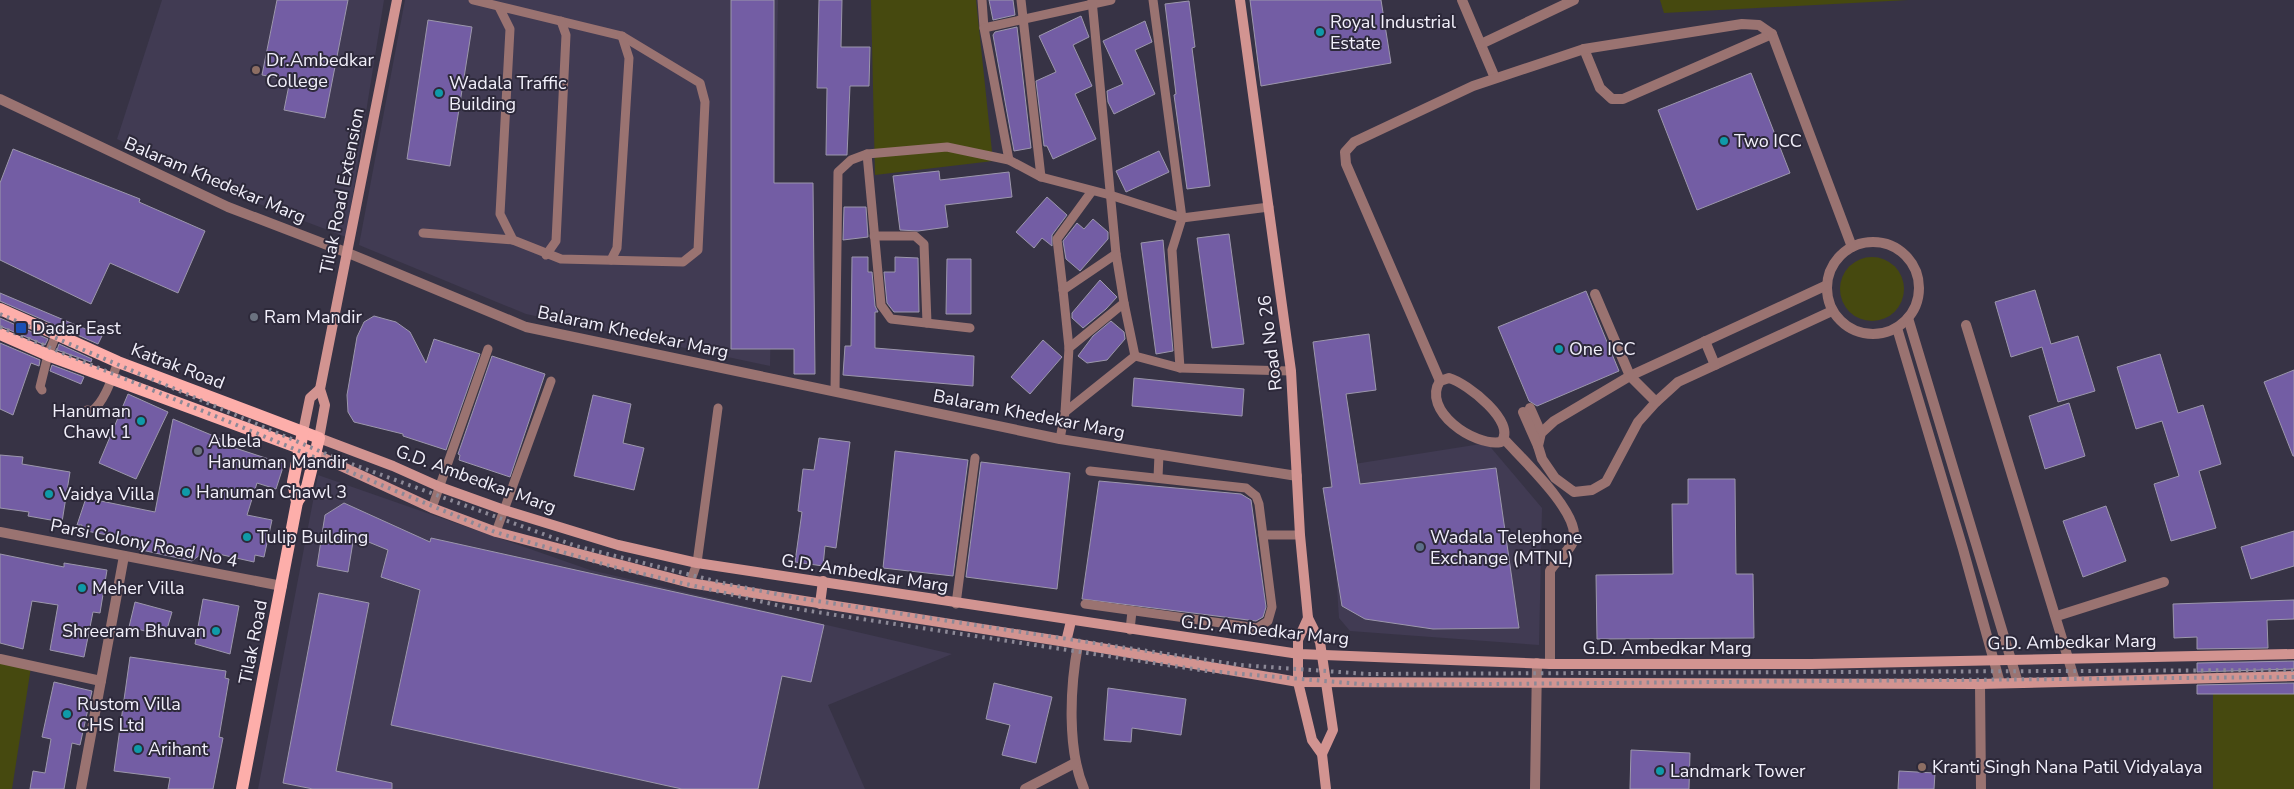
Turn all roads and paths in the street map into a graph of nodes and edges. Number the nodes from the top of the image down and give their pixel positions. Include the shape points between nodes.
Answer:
1 (397, 0) edge
2 (473, 0) edge
3 (982, 0) edge
4 (1021, 0) edge
5 (1111, 0) edge
6 (1153, 0) edge
7 (1240, 0) edge
8 (1462, 0) edge
9 (1574, 0) edge
10 (1093, 2) edge
11 (499, 6) junction
12 (1022, 20) junction
13 (561, 21) junction
14 (984, 28) junction
15 (1772, 34) junction
16 (622, 36) junction
17 (1481, 44) junction
18 (1584, 50) junction
19 (1496, 78) junction
20 (0, 99) edge
21 (867, 154) junction
22 (1009, 160) junction
23 (1041, 177) junction
24 (1092, 191) junction
25 (1110, 195) junction
26 (1269, 207) junction
27 (1182, 218) junction
28 (423, 233) dead end
29 (874, 236) junction
30 (513, 240) junction
31 (1852, 247) junction
32 (348, 253) junction
33 (1116, 254) junction
34 (546, 255) junction
35 (611, 260) junction
36 (1827, 285) junction
37 (1063, 290) junction
38 (1596, 294) dead end
39 (1124, 303) junction
40 (0, 309) edge
41 (1832, 311) junction
42 (1908, 318) junction
43 (26, 321) junction
44 (927, 323) junction
45 (1966, 325) dead end
46 (970, 328) dead end
47 (1897, 328) junction
48 (0, 334) edge
49 (56, 335) junction
50 (1705, 341) junction
51 (19, 342) junction
52 (1069, 348) junction
53 (488, 349) dead end
54 (48, 355) junction
55 (1135, 356) junction
56 (118, 362) junction
57 (1716, 365) junction
58 (1180, 368) junction
59 (1291, 370) junction
60 (1630, 376) junction
61 (112, 378) junction
62 (551, 381) dead end
63 (1440, 381) junction
64 (320, 389) junction
65 (42, 390) dead end
66 (835, 392) junction
67 (1656, 402) junction
68 (230, 405) junction
69 (718, 408) dead end
70 (87, 410) dead end
71 (1065, 412) junction
72 (225, 421) junction
73 (303, 432) junction
74 (1541, 433) junction
75 (319, 438) junction
76 (1060, 439) junction
77 (1504, 439) junction
78 (1538, 446) junction
79 (301, 448) junction
80 (315, 454) junction
81 (1159, 454) junction
82 (975, 458) dead end
83 (1090, 471) dead end
84 (1297, 476) junction
85 (1158, 478) junction
86 (440, 487) junction
87 (297, 502) junction
88 (432, 508) junction
89 (504, 510) junction
90 (0, 532) edge
91 (496, 532) junction
92 (1263, 535) junction
93 (1300, 535) junction
94 (124, 556) junction
95 (697, 564) junction
96 (823, 581) junction
97 (2164, 582) dead end
98 (690, 583) junction
99 (282, 586) junction
100 (820, 604) junction
101 (956, 604) junction
102 (1085, 604) dead end
103 (1132, 611) junction
104 (2057, 616) junction
105 (1308, 618) junction
106 (1071, 621) junction
107 (1130, 630) junction
108 (1066, 642) junction
109 (1078, 645) junction
110 (1299, 654) junction
111 (2294, 654) edge
112 (1323, 655) junction
113 (0, 658) edge
114 (1994, 659) junction
115 (2012, 659) junction
116 (2070, 659) junction
117 (1537, 663) junction
118 (1550, 664) junction
119 (1819, 664) junction
120 (2294, 676) edge
121 (101, 681) junction
122 (2075, 681) junction
123 (1298, 682) junction
124 (1536, 683) junction
125 (2000, 683) junction
126 (2018, 683) junction
127 (1325, 684) junction
128 (1820, 684) junction
129 (1980, 684) junction
130 (1322, 754) junction
131 (1075, 763) junction
132 (81, 789) edge
133 (242, 789) edge
134 (1025, 789) edge
135 (1084, 789) edge
136 (1326, 789) edge
137 (1534, 789) edge
138 (1981, 789) edge

1 - 32 main road, Tilak Road Extension
2 - 11 lane
3 - 14 lane
4 - 12 lane
5 - 10 lane
6 - 27 lane
7 - 26 main road, Road No 26
8 - 17 street
9 - 17 street
10 - 12 lane
10 - 25 lane
11 - 13 lane
11 - 30 lane via 510,29 500,214
12 - 14 lane
12 - 23 lane
13 - 16 lane
13 - 34 lane via 566,35 556,241
14 - 22 lane
15 - 18 street via 1759,25 1742,24
15 - 18 street via 1623,99 1612,99 1600,88
15 - 31 street
16 - 35 lane via 629,58 617,248
16 - 35 lane via 700,83 705,102 698,250 683,262
17 - 19 street
18 - 19 street
19 - 63 street via 1354,142 1345,152 1346,164
20 - 32 street, Balaram Khedekar Marg via 228,207
21 - 22 lane via 947,148
21 - 29 lane
21 - 66 lane via 851,160 838,172
22 - 23 lane
23 - 24 lane
24 - 25 lane
24 - 37 lane via 1057,240
25 - 27 lane
25 - 33 lane
26 - 27 lane
26 - 59 main road, Road No 26
27 - 58 lane via 1172,250
28 - 30 lane
29 - 44 lane via 880,305 891,319
29 - 44 lane via 916,236 924,244
30 - 34 lane
31 - 36 street via 1834,262
31 - 42 street via 1873,241 1887,244 1901,250 1911,261 1920,289 1917,304
32 - 64 main road, Tilak Road Extension
32 - 66 street, Balaram Khedekar Marg via 526,327
33 - 37 lane
33 - 39 lane
34 - 35 lane via 561,259
36 - 41 street
36 - 50 street
37 - 52 lane
38 - 60 street
39 - 52 lane
39 - 55 lane
40 - 43 main road, Katrak Road
41 - 47 street via 1853,331 1885,334
41 - 57 street
42 - 47 street
42 - 115 street
43 - 49 main road, Katrak Road
43 - 51 main road
44 - 46 lane
45 - 104 street
47 - 114 street
48 - 51 main road, Katrak Road
49 - 54 lane
49 - 56 main road, Katrak Road
50 - 57 street
50 - 60 street
51 - 54 main road, Katrak Road
52 - 71 lane
53 - 86 lane
54 - 61 main road, Katrak Road
54 - 65 lane
55 - 58 lane
55 - 71 lane
56 - 61 lane
56 - 68 main road, Katrak Road
57 - 67 street via 1678,382
58 - 59 lane
59 - 84 main road, Road No 26
60 - 67 street
60 - 74 street via 1554,420
61 - 70 lane via 95,408
61 - 72 main road, Katrak Road
62 - 89 lane
63 - 77 street via 1448,378 1457,380 1485,399 1500,424
63 - 77 street via 1435,397 1445,417 1473,438 1495,443
64 - 73 main road, Tilak Road Extension via 310,398
64 - 75 main road, Tilak Road Extension via 325,405
66 - 76 street, Balaram Khedekar Marg
67 - 78 street via 1638,422 1606,482 1592,490 1574,492 1555,478 1542,459
68 - 72 main road
68 - 73 main road, Katrak Road
69 - 95 lane
71 - 76 lane
72 - 79 main road, Katrak Road
73 - 75 main road, Katrak Road
73 - 79 main road, Tilak Road
74 - 78 street
74 - 78 street via 1526,410
75 - 80 main road, Tilak Road Extension
75 - 86 main road, G.D. Ambedkar Marg
76 - 81 street, Balaram Khedekar Marg
77 - 118 street via 1559,501 1569,516 1574,537 1550,571
79 - 80 main road, Katrak Road
79 - 87 main road, Tilak Road via 294,482
80 - 87 main road, Tilak Road via 307,488
80 - 88 main road, G.D. Ambedkar Marg
81 - 84 street, Balaram Khedekar Marg
81 - 85 lane
82 - 101 lane
83 - 85 lane
84 - 93 main road, Road No 26
85 - 92 lane via 1246,488 1256,496 1259,504
86 - 88 lane
86 - 89 main road, G.D. Ambedkar Marg
87 - 99 main road, Tilak Road
88 - 91 main road, G.D. Ambedkar Marg
89 - 91 lane
89 - 95 main road, G.D. Ambedkar Marg via 618,545
90 - 94 street, Parsi Colony Road No 4
91 - 98 main road, G.D. Ambedkar Marg
92 - 93 lane
92 - 103 lane via 1272,607 1264,625 1257,628
93 - 105 main road, Road No 26
94 - 99 street, Parsi Colony Road No 4
94 - 121 street
95 - 96 main road, G.D. Ambedkar Marg
95 - 98 lane
96 - 100 main road
96 - 101 main road, G.D. Ambedkar Marg
97 - 104 street
98 - 100 main road, G.D. Ambedkar Marg
99 - 133 main road, Tilak Road
100 - 108 main road, G.D. Ambedkar Marg
101 - 106 main road, G.D. Ambedkar Marg
102 - 103 lane
103 - 107 lane
104 - 116 street
105 - 110 main road, Road No 26 via 1298,640
105 - 112 main road
106 - 107 main road, G.D. Ambedkar Marg
106 - 108 main road
107 - 110 main road, G.D. Ambedkar Marg
108 - 109 main road, G.D. Ambedkar Marg
109 - 123 main road, G.D. Ambedkar Marg
109 - 131 street via 1074,665
110 - 112 main road, G.D. Ambedkar Marg
110 - 123 main road, Road No 26
111 - 116 main road, G.D. Ambedkar Marg
112 - 117 main road, G.D. Ambedkar Marg
112 - 127 main road
113 - 121 street
114 - 115 main road, G.D. Ambedkar Marg
114 - 119 main road, G.D. Ambedkar Marg
114 - 125 street
115 - 116 main road, G.D. Ambedkar Marg
115 - 126 street
116 - 122 street
117 - 118 main road, G.D. Ambedkar Marg
117 - 124 street
118 - 119 main road, G.D. Ambedkar Marg
119 - 128 main road
120 - 122 main road, G.D. Ambedkar Marg
121 - 132 street
122 - 126 main road, G.D. Ambedkar Marg
123 - 127 main road, G.D. Ambedkar Marg
123 - 130 main road, Road No 26 via 1312,740
124 - 127 main road, G.D. Ambedkar Marg
124 - 128 main road, G.D. Ambedkar Marg
124 - 137 street
125 - 126 main road, G.D. Ambedkar Marg
125 - 129 main road, G.D. Ambedkar Marg
127 - 130 main road via 1333,730
128 - 129 main road, G.D. Ambedkar Marg
129 - 138 street
130 - 136 main road
131 - 134 street
131 - 135 street

